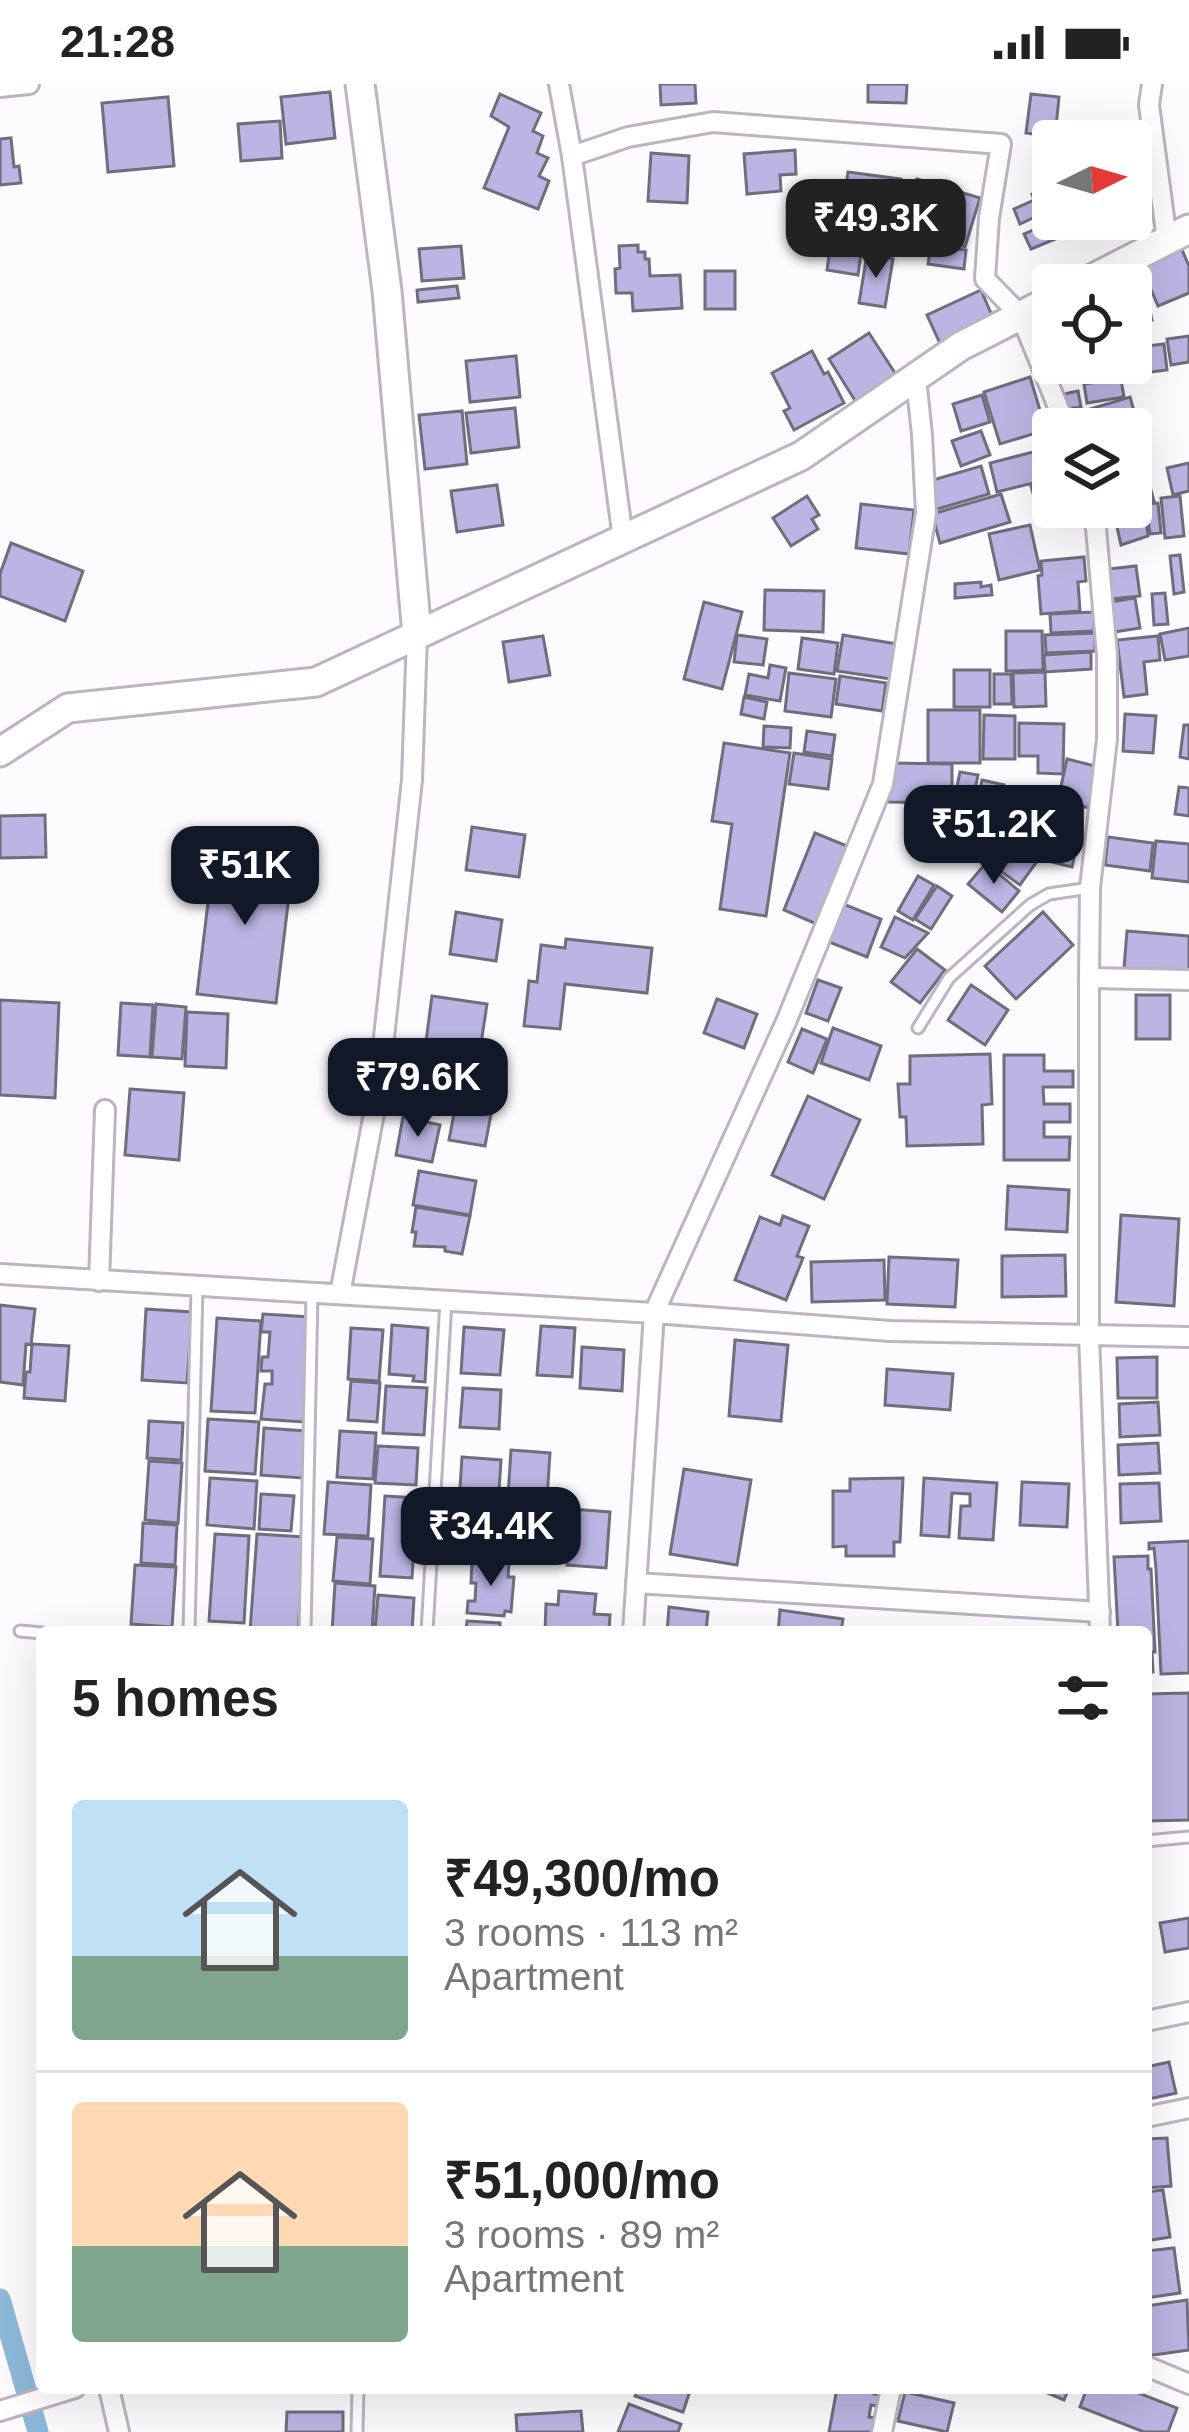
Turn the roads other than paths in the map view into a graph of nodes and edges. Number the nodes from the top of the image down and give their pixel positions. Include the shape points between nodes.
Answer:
1 (29, 84) edge
2 (360, 84) edge
3 (559, 84) edge
4 (1152, 84) edge
5 (0, 87) edge
6 (572, 156) junction
7 (1178, 235) edge
8 (1122, 264) edge
9 (1032, 310) edge
10 (1021, 316) junction
11 (916, 378) junction
12 (1058, 408) edge
13 (1096, 528) edge
14 (623, 539) junction
15 (417, 635) junction
16 (0, 752) edge
17 (1090, 888) junction
18 (1089, 978) junction
19 (1189, 980) edge
20 (918, 1028) dead end
21 (105, 1110) dead end
22 (0, 1274) edge
23 (99, 1281) junction
24 (197, 1286) junction
25 (312, 1292) junction
26 (340, 1294) junction
27 (446, 1300) junction
28 (654, 1313) junction
29 (1089, 1334) junction
30 (1189, 1337) edge
31 (637, 1583) junction
32 (1100, 1622) edge
33 (189, 1626) edge
34 (305, 1626) edge
35 (427, 1626) edge
36 (633, 1626) edge
37 (20, 1631) dead end
38 (36, 1632) edge
39 (1189, 1837) edge
40 (1152, 1840) edge
41 (1189, 2012) edge
42 (1152, 2020) edge
43 (1189, 2108) edge
44 (1152, 2116) edge
45 (1152, 2369) edge
46 (1189, 2384) edge
47 (55, 2394) edge
48 (110, 2394) edge
49 (358, 2394) edge
50 (889, 2394) edge
51 (0, 2411) edge
52 (119, 2432) edge
53 (357, 2432) edge
54 (882, 2432) edge

1 - 5 street
2 - 15 street
3 - 6 street
4 - 7 street via 1149,105
6 - 10 street via 713,122 1001,144 985,279
6 - 14 street
7 - 8 street
9 - 10 street
10 - 11 street
10 - 12 street
11 - 14 street via 801,456
11 - 28 street via 926,513 883,784
13 - 17 street via 1107,740
14 - 15 street
15 - 16 street via 316,682 68,708
15 - 26 street via 412,780 378,1092
17 - 18 street
17 - 20 lane via 1030,905 949,978
18 - 19 street
18 - 29 street
21 - 23 street
22 - 23 street
23 - 24 street
24 - 25 street
24 - 33 lane
25 - 26 street
25 - 34 lane
26 - 27 street
27 - 28 street
27 - 35 lane
28 - 29 street via 890,1331
28 - 31 street
29 - 30 street
29 - 32 street
31 - 32 street
31 - 36 street
37 - 38 lane
39 - 40 lane
41 - 42 street
43 - 44 street
45 - 46 street
47 - 51 street
48 - 52 street
49 - 53 lane
50 - 54 street

